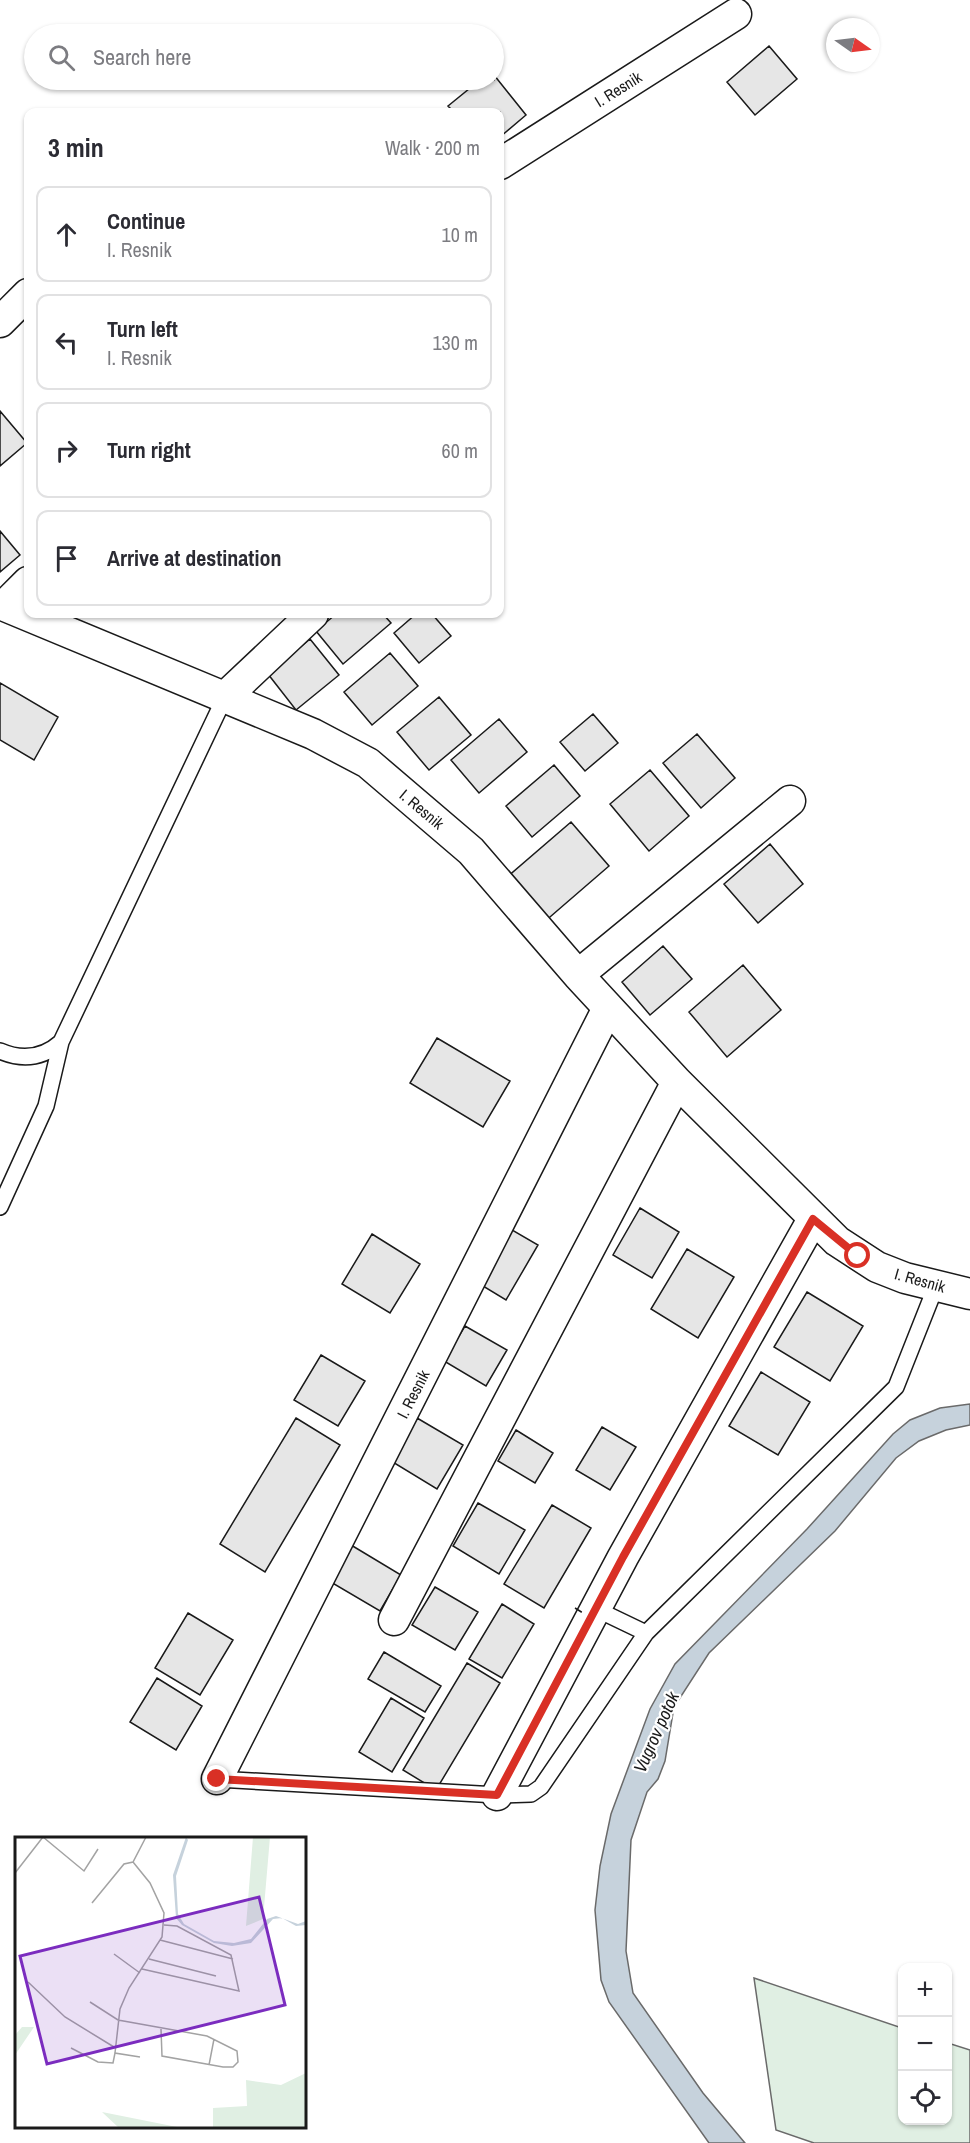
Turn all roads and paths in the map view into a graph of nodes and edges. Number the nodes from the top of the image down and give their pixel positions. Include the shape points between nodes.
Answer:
1 (736, 14) dead end
2 (504, 161) edge
3 (24, 298) edge
4 (0, 322) edge
5 (24, 586) edge
6 (2, 605) edge
7 (24, 614) edge
8 (34, 618) edge
9 (309, 618) edge
10 (225, 697) junction
11 (790, 801) dead end
12 (578, 975) junction
13 (608, 1008) junction
14 (61, 1042) junction
15 (0, 1051) edge
16 (677, 1082) junction
17 (0, 1207) edge
18 (813, 1219) junction
19 (936, 1286) junction
20 (970, 1294) edge
21 (596, 1608) junction
22 (394, 1620) dead end
23 (646, 1634) junction
24 (217, 1779) joint
25 (497, 1795) junction

1 - 2 street, I. Resnik
3 - 4 street
5 - 6 street, I. Resnik
6 - 7 street, I. Resnik
8 - 10 street, I. Resnik
9 - 10 street
10 - 12 street, I. Resnik via 313,734 368,763 471,851
10 - 14 lane
11 - 12 street
12 - 13 street, I. Resnik
13 - 16 street, I. Resnik
13 - 24 street, I. Resnik
14 - 15 lane via 48,1053 32,1058
14 - 17 lane via 46,1106
16 - 18 street, I. Resnik
16 - 22 street
18 - 19 street, I. Resnik via 837,1241 877,1267
18 - 21 street
19 - 20 street, I. Resnik
19 - 23 lane via 896,1387
21 - 23 lane
21 - 25 street
23 - 25 lane via 542,1787 531,1794
24 - 25 lane

